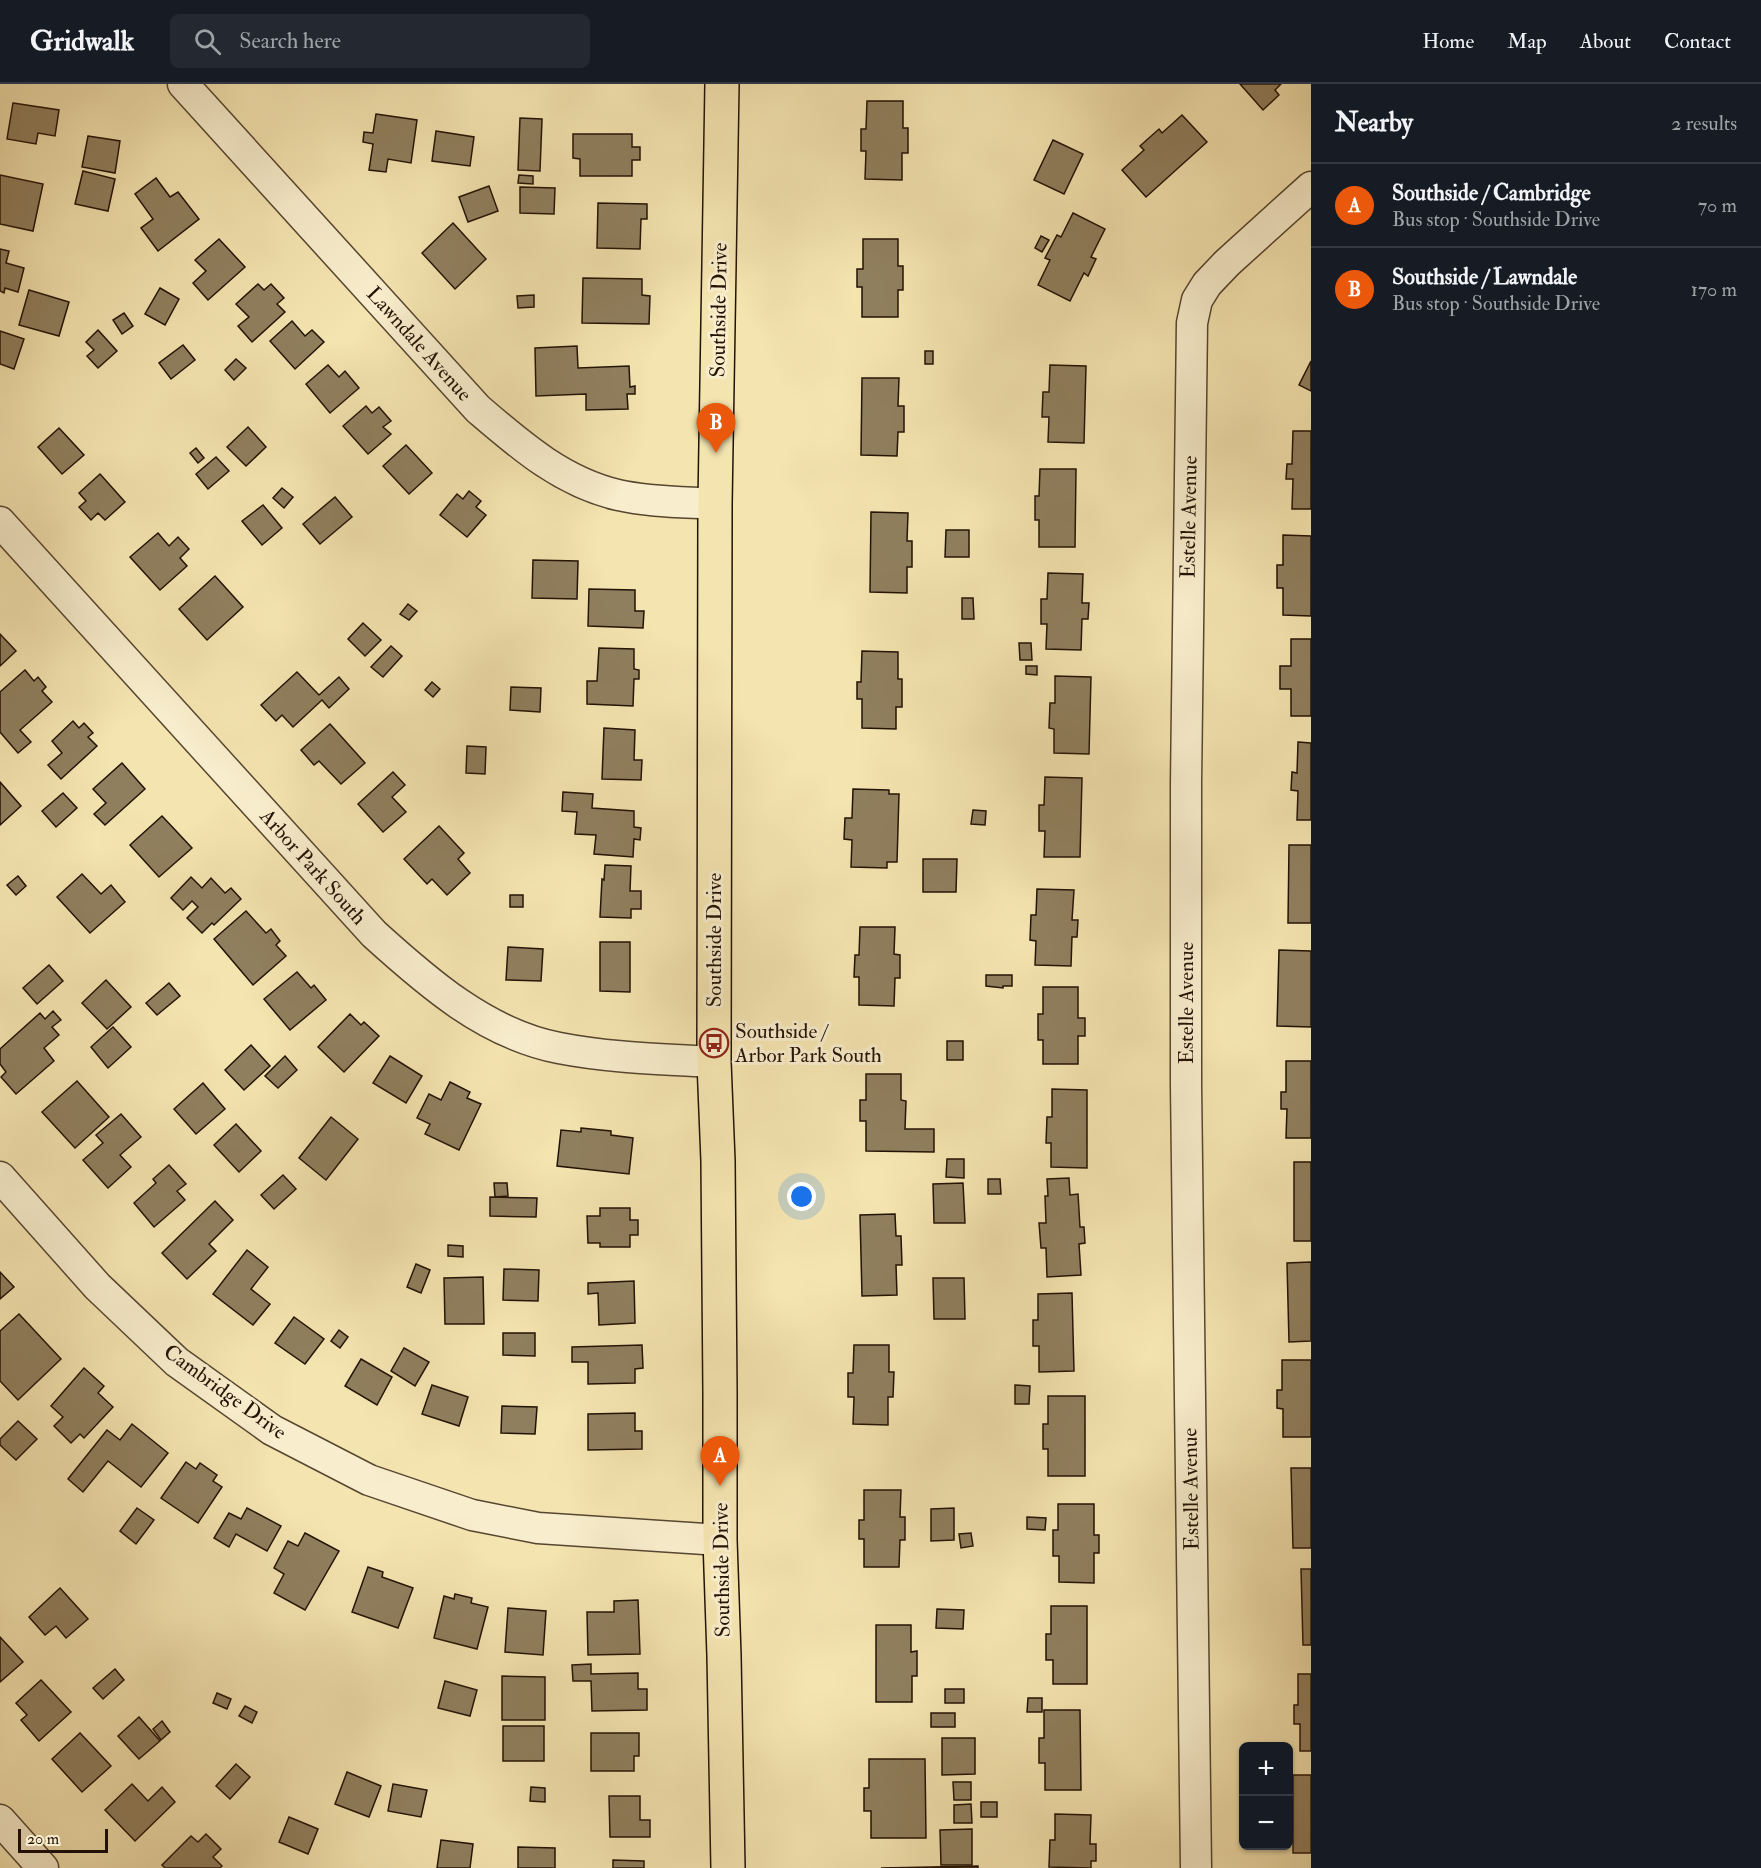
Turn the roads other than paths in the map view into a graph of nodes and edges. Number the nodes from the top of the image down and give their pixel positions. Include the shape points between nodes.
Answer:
1 (183, 84) edge
2 (722, 84) edge
3 (1311, 187) edge
4 (715, 504) junction
5 (0, 522) edge
6 (714, 1062) junction
7 (0, 1177) edge
8 (720, 1540) junction
9 (0, 1820) edge
10 (43, 1868) edge
11 (728, 1868) edge
12 (1196, 1868) edge

1 - 4 street, Lawndale Avenue via 478,409 531,454 590,487 618,495
2 - 4 main road, Southside Drive
3 - 12 street, Estelle Avenue via 1207,284 1197,300 1192,323 1186,1085
4 - 6 main road, Southside Drive
5 - 6 street, Arbor Park South via 374,934 417,973 488,1021 557,1048
6 - 8 main road, Southside Drive
7 - 8 street, Cambridge Drive via 98,1286 177,1362 272,1430 369,1480 472,1515 538,1528
8 - 11 main road, Southside Drive
9 - 10 street

